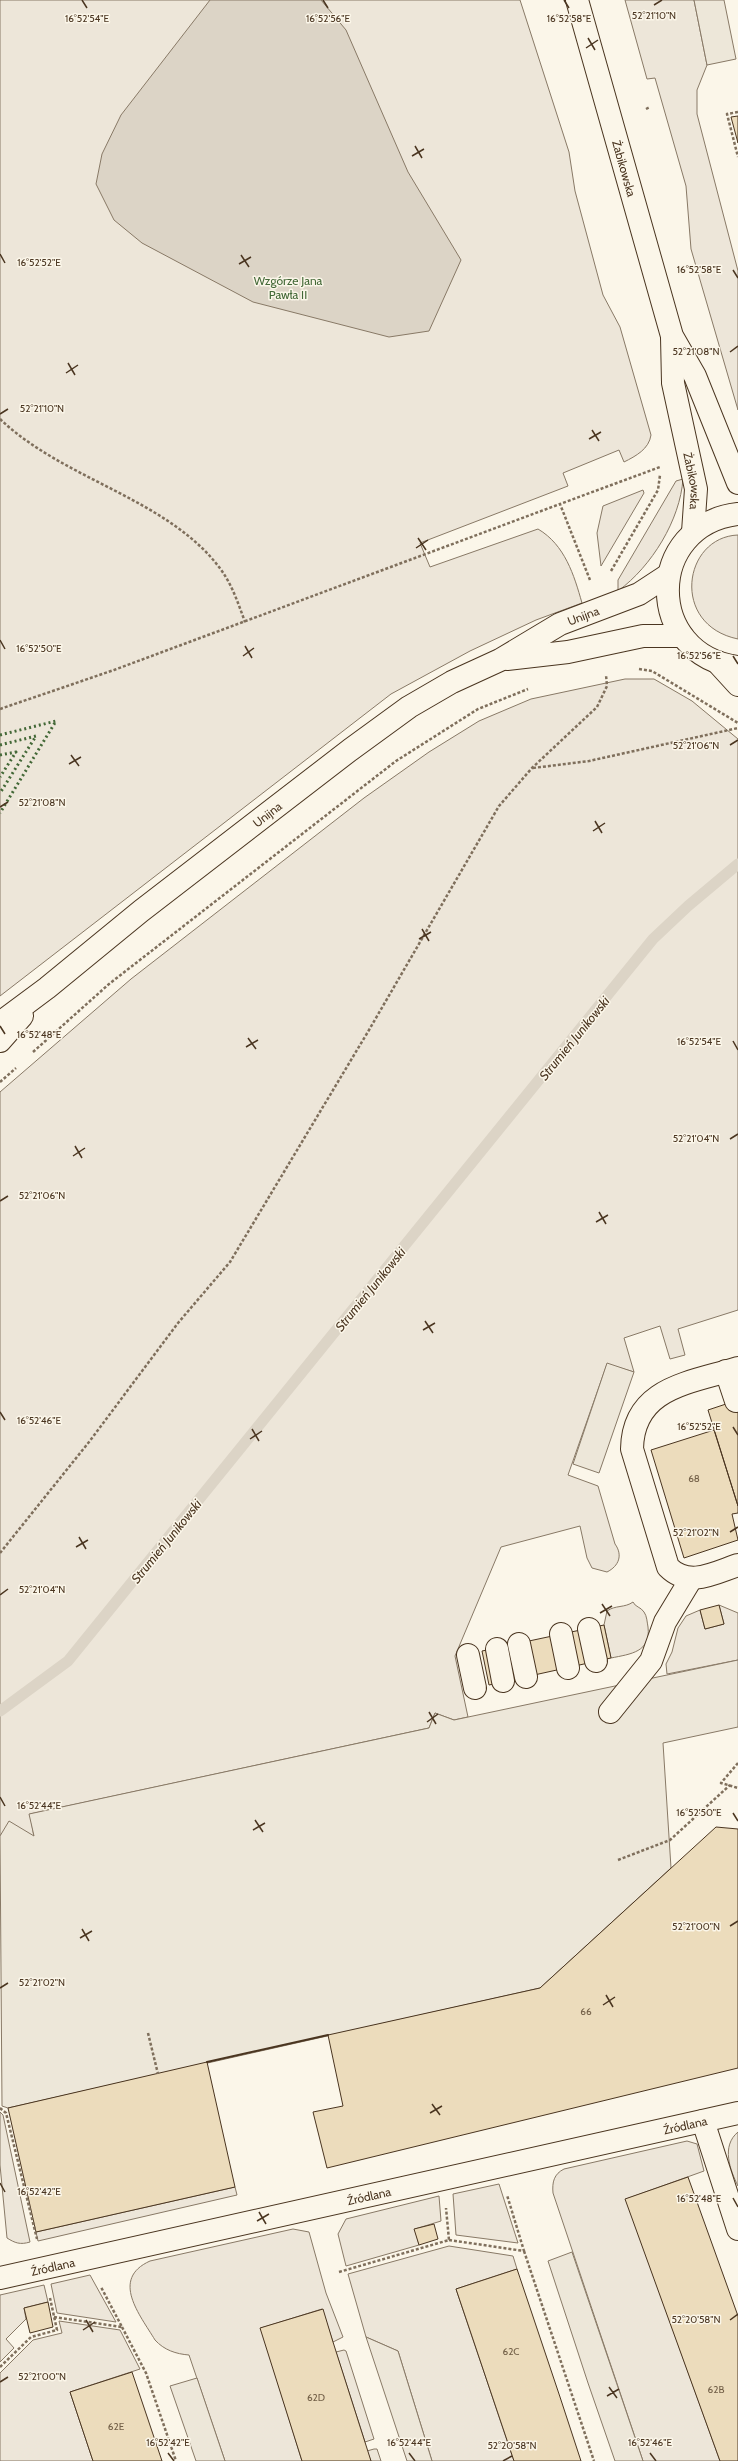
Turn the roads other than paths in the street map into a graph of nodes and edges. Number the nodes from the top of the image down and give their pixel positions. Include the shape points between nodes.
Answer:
1 (577, 0) edge
2 (672, 336) junction
3 (738, 483) edge
4 (738, 514) edge
5 (693, 532) junction
6 (668, 575) junction
7 (682, 636) junction
8 (500, 660) junction
9 (717, 662) junction
10 (738, 667) edge
11 (738, 685) edge
12 (47, 988) junction
13 (0, 1023) edge
14 (0, 1041) edge
15 (732, 1369) edge
16 (736, 1401) dead end
17 (738, 1565) edge
18 (691, 1579) junction
19 (589, 1629) dead end
20 (561, 1634) dead end
21 (519, 1644) dead end
22 (497, 1649) dead end
23 (468, 1655) dead end
24 (596, 1661) dead end
25 (568, 1668) dead end
26 (526, 1677) dead end
27 (503, 1682) dead end
28 (475, 1688) dead end
29 (610, 1712) dead end
30 (738, 2113) edge
31 (703, 2121) junction
32 (737, 2225) edge
33 (0, 2278) edge

1 - 2 street, Żabikowska
2 - 3 street, Żabikowska via 695,376
2 - 5 street, Żabikowska via 673,383 696,489
4 - 5 street via 726,515
5 - 6 street via 677,552
6 - 7 street via 667,596 672,618
6 - 8 street, Unijna via 639,594 560,624
7 - 8 street, Unijna via 644,636 568,652
7 - 9 street via 698,651
8 - 12 street, Unijna via 452,682 384,724 141,910
9 - 10 street
9 - 11 street
12 - 13 street, Unijna
12 - 14 street, Unijna
15 - 16 street
15 - 18 street via 662,1392 642,1411 632,1436 634,1463 664,1559 674,1573
17 - 18 street
18 - 29 street via 665,1622 651,1661
19 - 24 street
20 - 25 street
21 - 26 street
22 - 27 street
23 - 28 street
30 - 31 street, Źródlana
31 - 32 street
31 - 33 street, Źródlana

